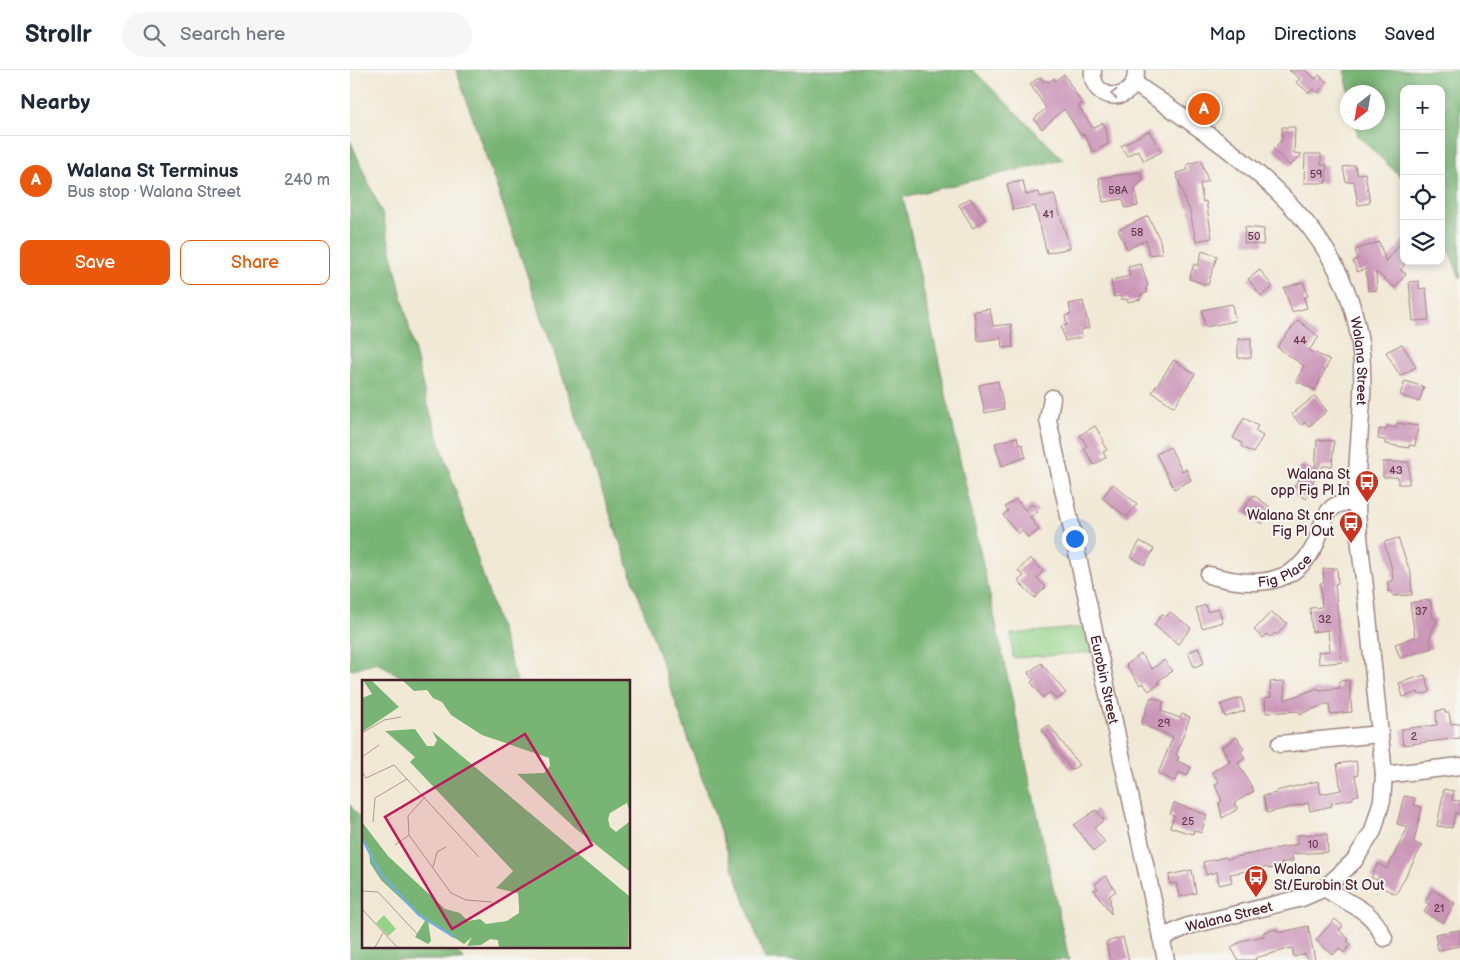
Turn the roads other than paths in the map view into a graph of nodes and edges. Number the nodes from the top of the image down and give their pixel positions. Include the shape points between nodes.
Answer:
1 (1093, 70) edge
2 (1135, 77) edge
3 (1052, 398) dead end
4 (1356, 501) junction
5 (1209, 575) dead end
6 (1380, 734) junction
7 (1280, 744) dead end
8 (1460, 766) edge
9 (1384, 775) junction
10 (1325, 888) junction
11 (1161, 938) junction
12 (1384, 938) dead end
13 (1166, 960) edge

2 -> 1 street, Walana Street via 1124,94 1109,95 1097,87
2 - 4 street, Walana Street via 1277,189 1314,230 1337,267 1356,319 1361,353
3 - 11 street, Eurobin Street via 1048,420
4 - 5 street, Fig Place via 1342,503 1327,513 1313,549 1295,568 1282,576 1249,584
4 - 6 street, Walana Street
6 - 7 street
6 - 9 street, Walana Street
8 - 9 street
9 - 10 street, Walana Street via 1382,800 1373,831 1354,861
10 - 11 street, Walana Street via 1302,898 1188,926
10 - 12 street via 1372,916
11 - 13 street, Eurobin Street

